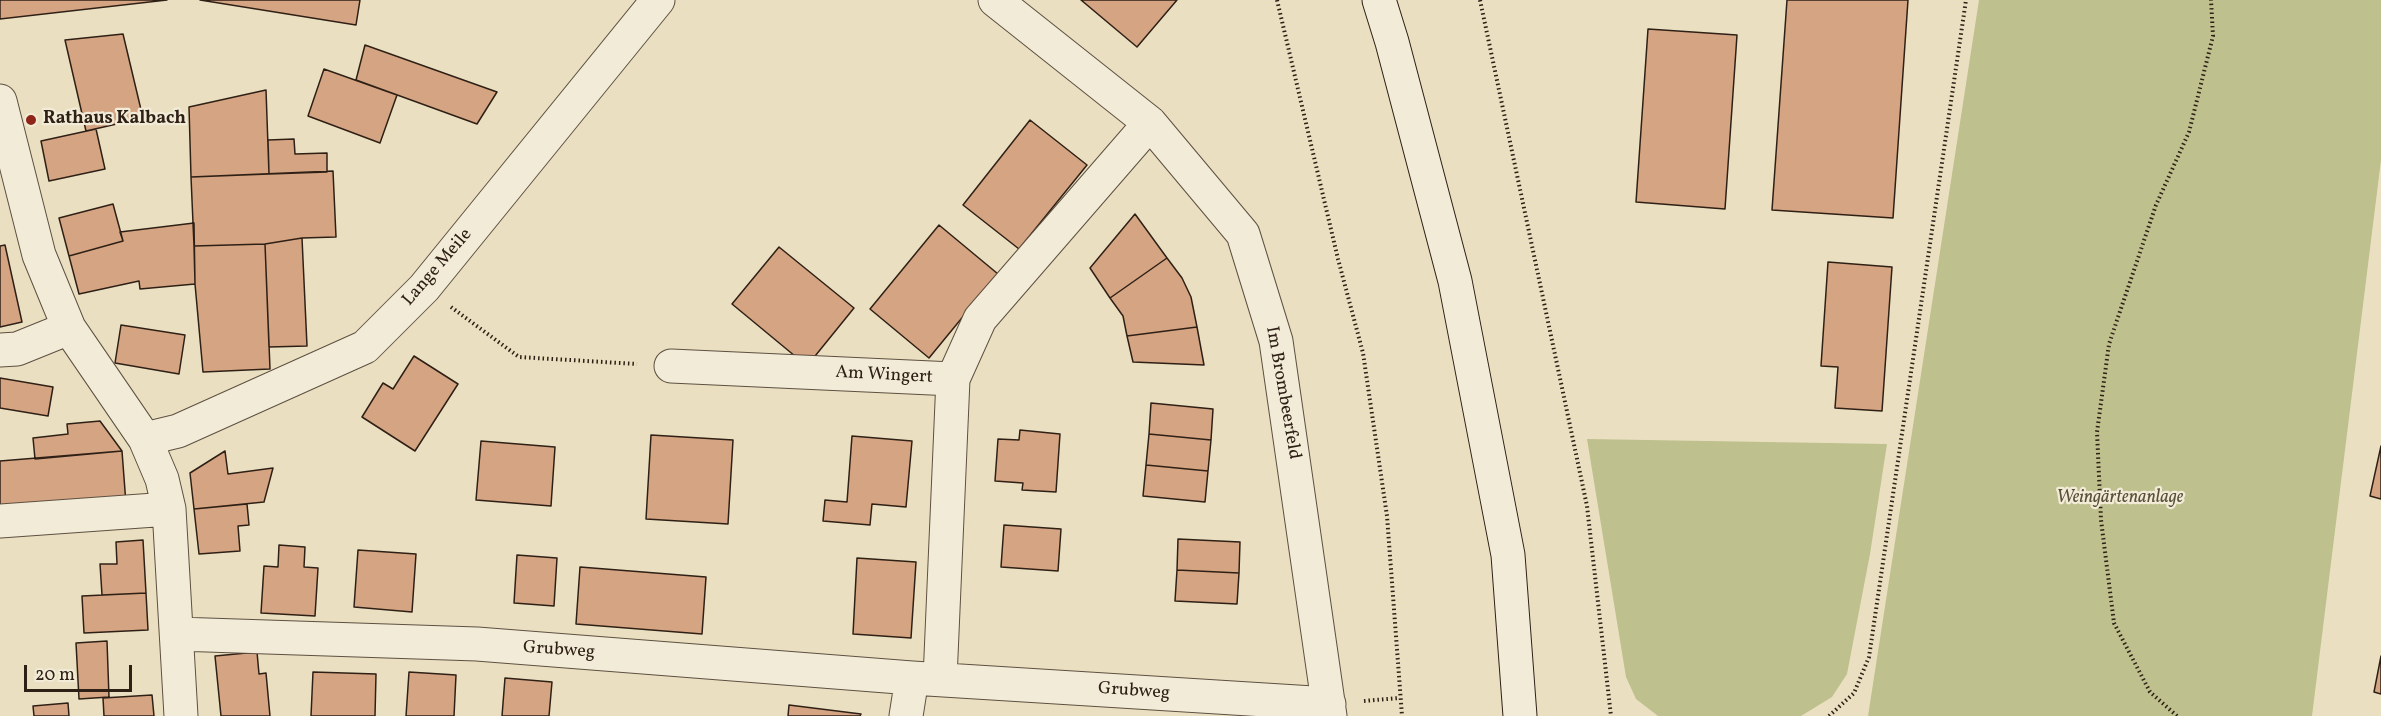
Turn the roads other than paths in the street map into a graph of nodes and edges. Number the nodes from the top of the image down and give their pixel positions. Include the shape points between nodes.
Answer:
1 (658, 0) edge
2 (995, 0) edge
3 (1379, 0) edge
4 (0, 101) edge
5 (1150, 123) junction
6 (69, 328) junction
7 (0, 350) edge
8 (671, 366) road end
9 (952, 379) junction
10 (145, 439) junction
11 (169, 509) junction
12 (0, 521) edge
13 (177, 634) junction
14 (926, 679) junction
15 (1329, 710) edge
16 (181, 716) edge
17 (906, 716) edge
18 (1520, 716) edge

1 - 10 street, Lange Meile via 424,288 364,347 178,431
2 - 5 street, Im Brombeerfeld
3 - 18 street via 1459,304 1508,555
4 - 6 street via 39,255
5 - 9 street, Am Wingert via 980,319
5 - 15 street, Im Brombeerfeld via 1243,234 1276,341
6 - 7 street via 17,349
6 - 10 street
8 - 9 street, Am Wingert
9 - 14 street
10 - 11 street via 162,479
11 - 12 street
11 - 13 street
13 - 14 street, Grubweg via 477,644
13 - 16 street
14 - 15 street, Grubweg
14 - 17 street

